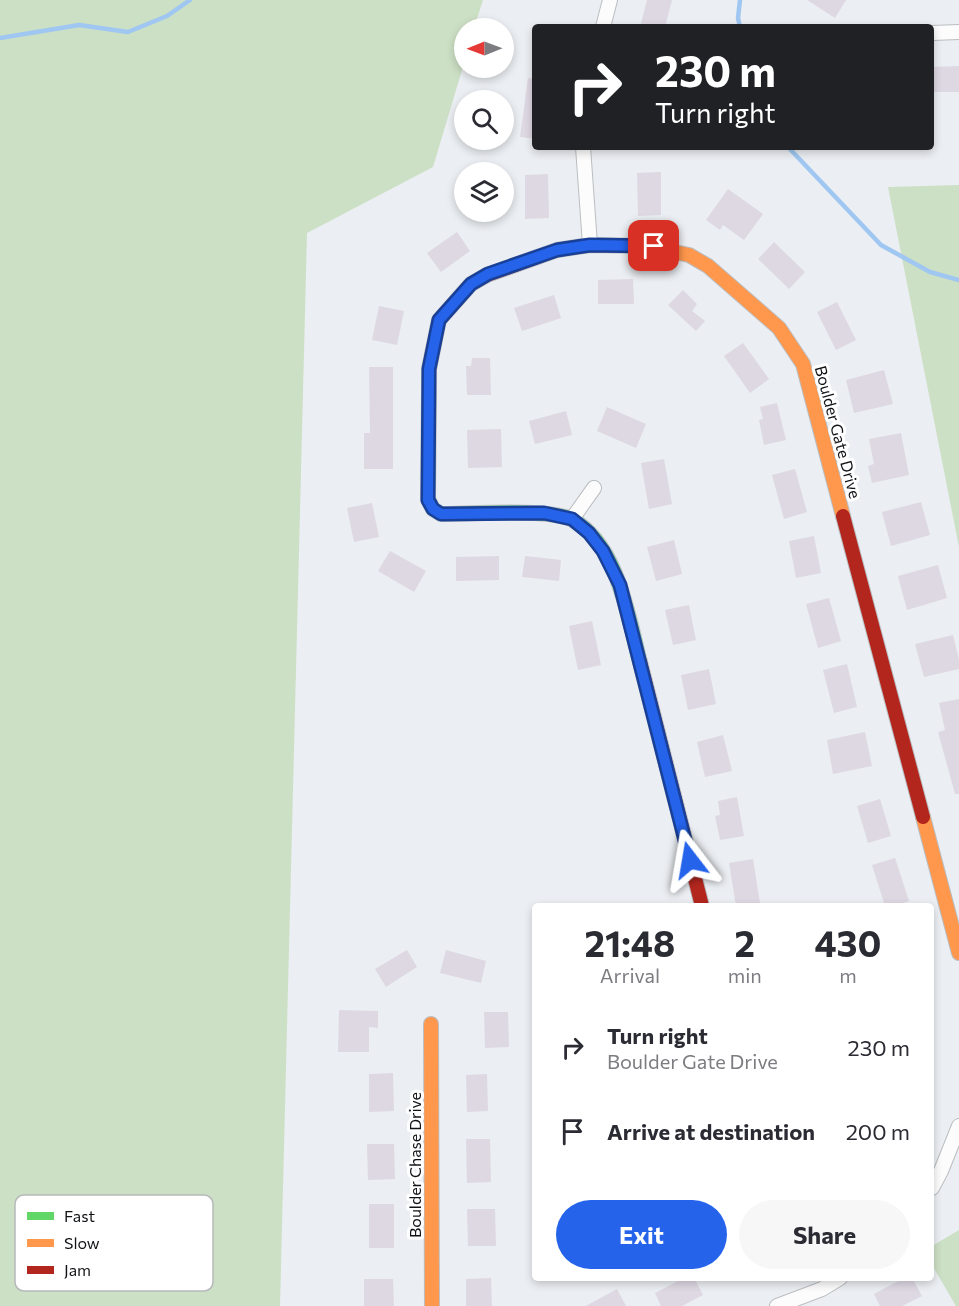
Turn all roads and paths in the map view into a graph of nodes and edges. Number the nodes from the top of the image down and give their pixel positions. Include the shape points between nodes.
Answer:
1 (610, 0) edge
2 (604, 24) edge
3 (959, 32) edge
4 (934, 33) edge
5 (583, 150) edge
6 (590, 245) junction
7 (594, 488) dead end
8 (572, 519) junction
9 (701, 903) edge
10 (959, 953) edge
11 (431, 1024) dead end
12 (959, 1126) edge
13 (934, 1184) edge
14 (835, 1281) edge
15 (432, 1306) edge
16 (777, 1306) edge

1 - 2 street
3 - 4 street
5 - 6 street
6 - 8 street, Boulder Gate Drive via 557,250 488,274 471,284 439,320 429,369 429,513 544,513
6 - 10 street, Boulder Gate Drive via 654,246 689,255 708,266 779,328 803,364
7 - 8 street
8 - 9 street via 603,551 620,585
11 - 15 street, Boulder Chase Drive
12 - 13 street
14 - 16 street

